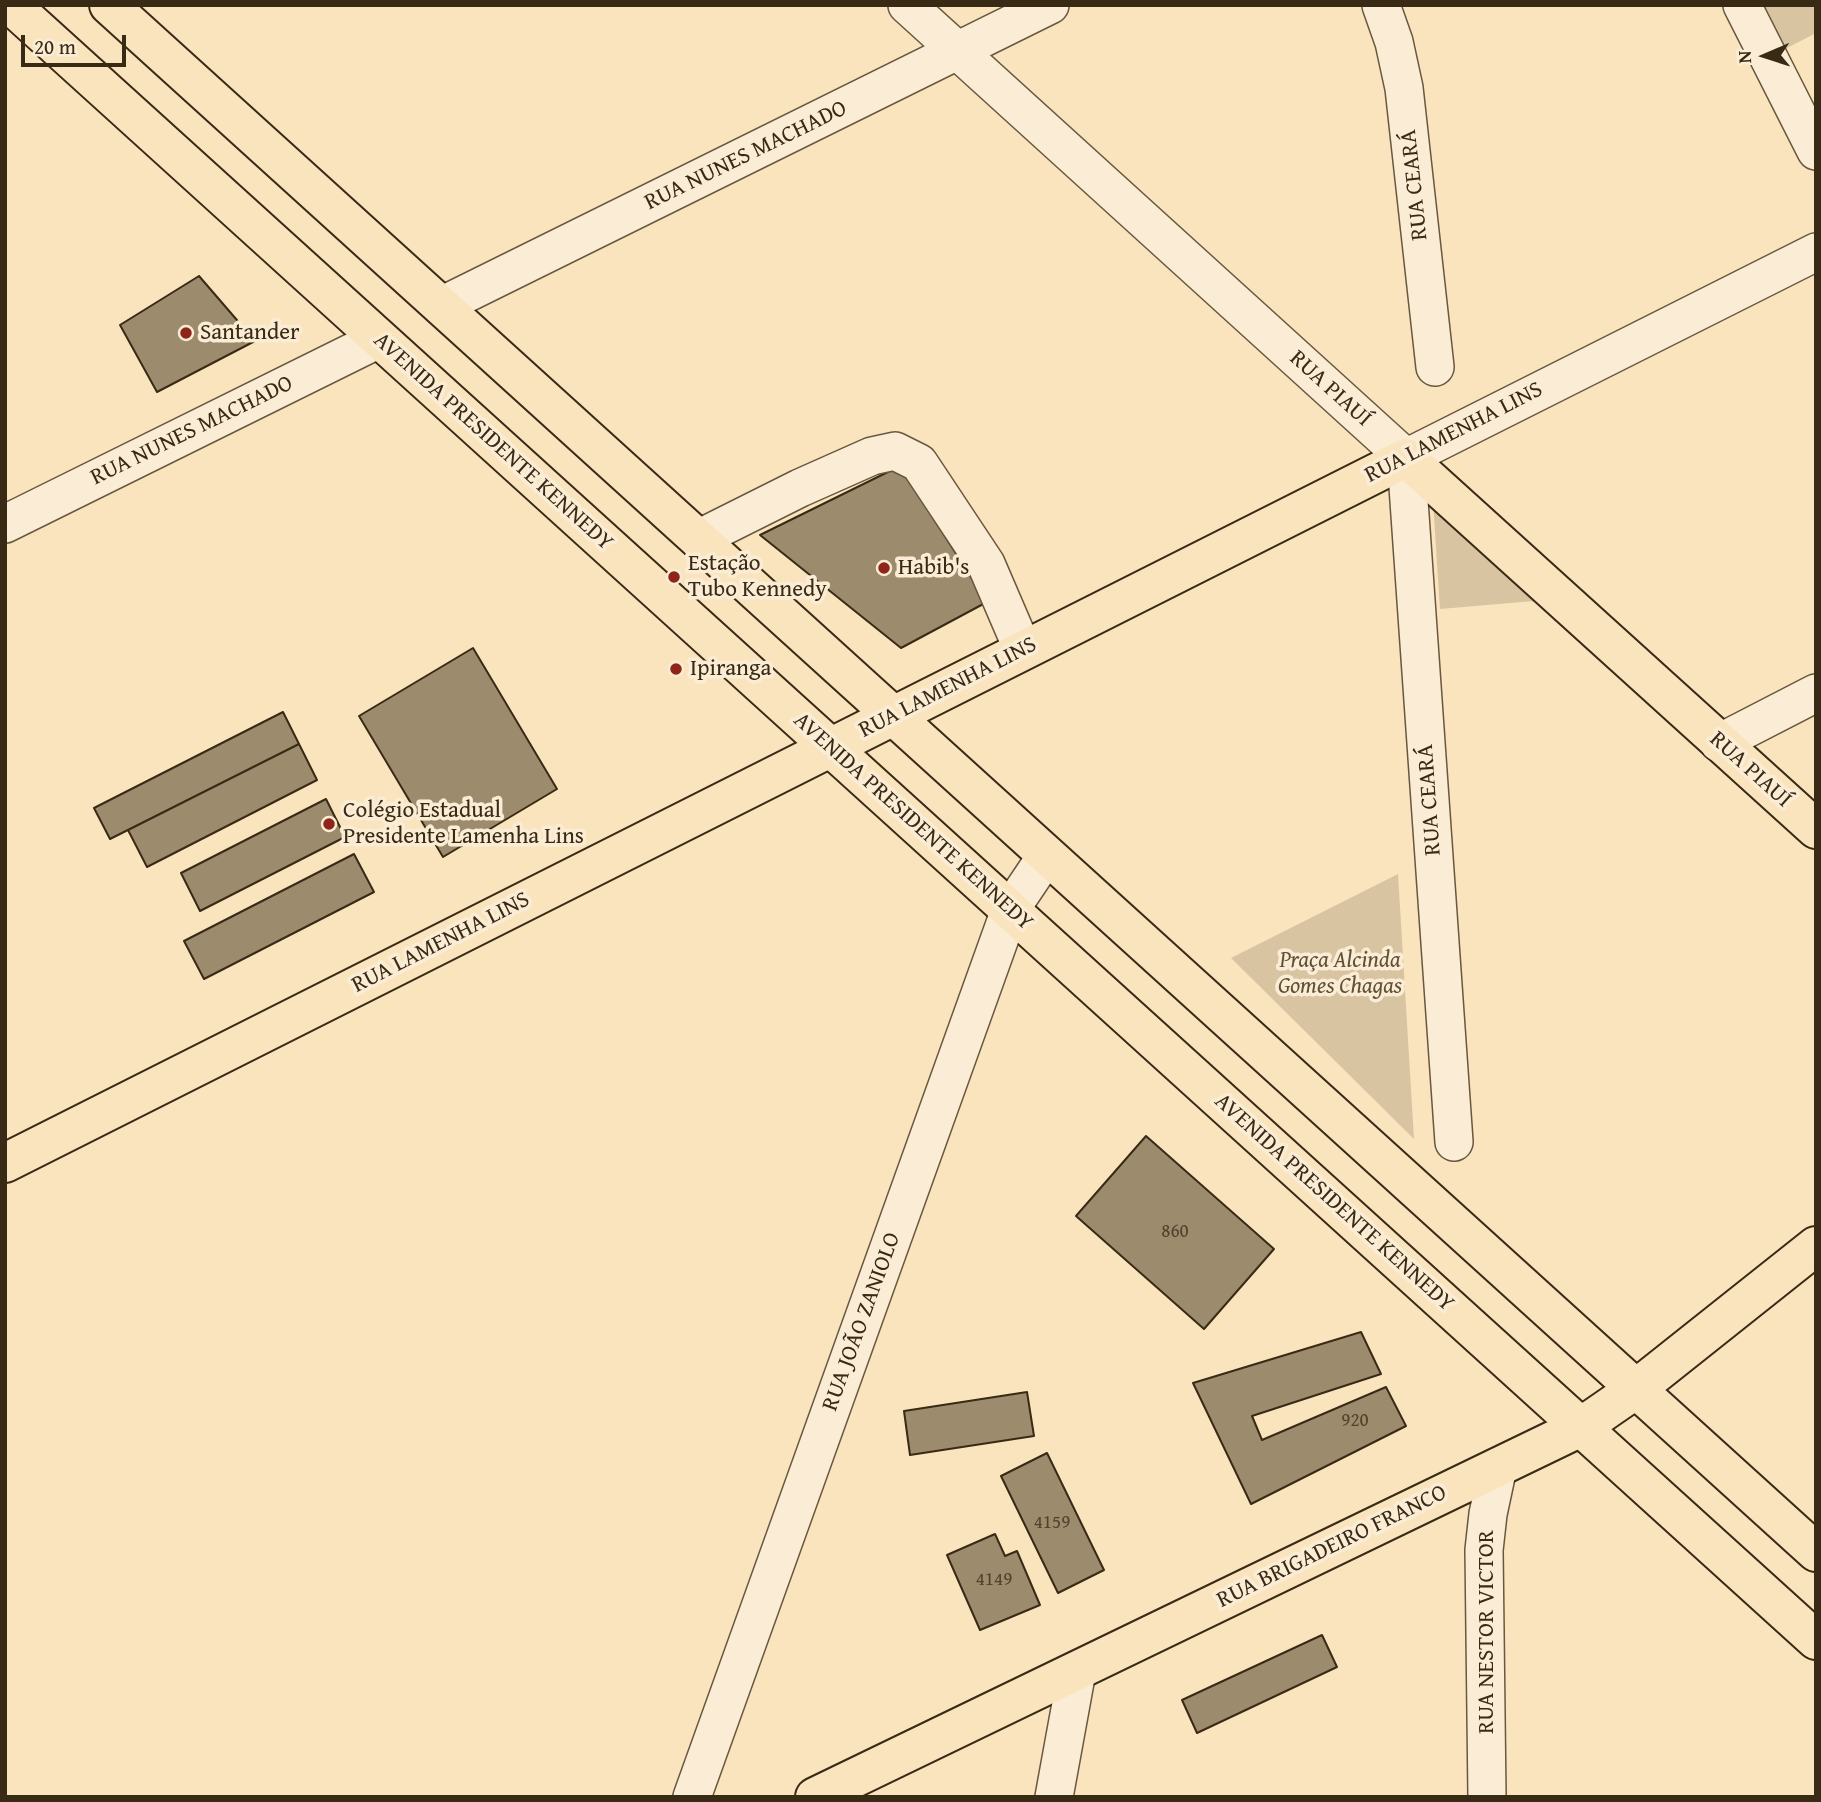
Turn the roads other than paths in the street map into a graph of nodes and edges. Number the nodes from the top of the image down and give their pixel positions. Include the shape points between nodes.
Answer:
1 (11, 5) edge
2 (109, 5) edge
3 (906, 5) edge
4 (1050, 5) edge
5 (1381, 5) edge
6 (1742, 5) edge
7 (958, 51) junction
8 (1816, 151) edge
9 (1816, 251) edge
10 (442, 306) junction
11 (379, 339) junction
12 (1435, 367) dead end
13 (1406, 457) junction
14 (5, 524) edge
15 (698, 539) junction
16 (1023, 650) junction
17 (1816, 693) edge
18 (893, 716) junction
19 (1719, 743) junction
20 (830, 747) junction
21 (1816, 829) edge
22 (1047, 855) junction
23 (1010, 909) junction
24 (1454, 1142) dead end
25 (5, 1163) edge
26 (1816, 1246) edge
27 (1636, 1389) junction
28 (1581, 1427) junction
29 (1498, 1467) junction
30 (1816, 1552) edge
31 (1816, 1640) edge
32 (1077, 1671) junction
33 (692, 1797) edge
34 (816, 1797) edge
35 (1054, 1797) edge
36 (1487, 1797) edge

1 - 11 main road, AVENIDA PRESIDENTE KENNEDY
2 - 10 main road
3 - 7 street, RUA PIAUÍ
4 - 7 street, RUA NUNES MACHADO
5 - 12 street, RUA CEARÁ via 1404,88
6 - 8 street
7 - 10 street, RUA NUNES MACHADO
7 - 13 street, RUA PIAUÍ
9 - 13 street, RUA LAMENHA LINS
10 - 15 main road
11 - 14 street, RUA NUNES MACHADO
11 - 20 main road, AVENIDA PRESIDENTE KENNEDY
13 - 16 main road, RUA LAMENHA LINS
13 - 19 main road, RUA PIAUÍ
13 - 24 street, RUA CEARÁ
15 - 16 street via 800,488 872,456 895,451 919,463 986,564
15 - 18 main road
16 - 18 main road, RUA LAMENHA LINS
17 - 19 street
18 - 20 main road, RUA LAMENHA LINS
18 - 22 main road
19 - 21 main road, RUA PIAUÍ
20 - 23 main road, AVENIDA PRESIDENTE KENNEDY
20 - 25 main road, RUA LAMENHA LINS
22 - 23 street, RUA JOÃO ZANIOLO
22 - 27 main road
23 - 28 main road, AVENIDA PRESIDENTE KENNEDY
23 - 33 street, RUA JOÃO ZANIOLO
26 - 27 main road, RUA BRIGADEIRO FRANCO
27 - 28 main road, RUA BRIGADEIRO FRANCO
27 - 30 main road
28 - 29 main road, RUA BRIGADEIRO FRANCO
28 - 31 main road, AVENIDA PRESIDENTE KENNEDY
29 - 32 main road, RUA BRIGADEIRO FRANCO
29 - 36 street, RUA NESTOR VICTOR via 1484,1559
32 - 34 main road, RUA BRIGADEIRO FRANCO
32 - 35 street

